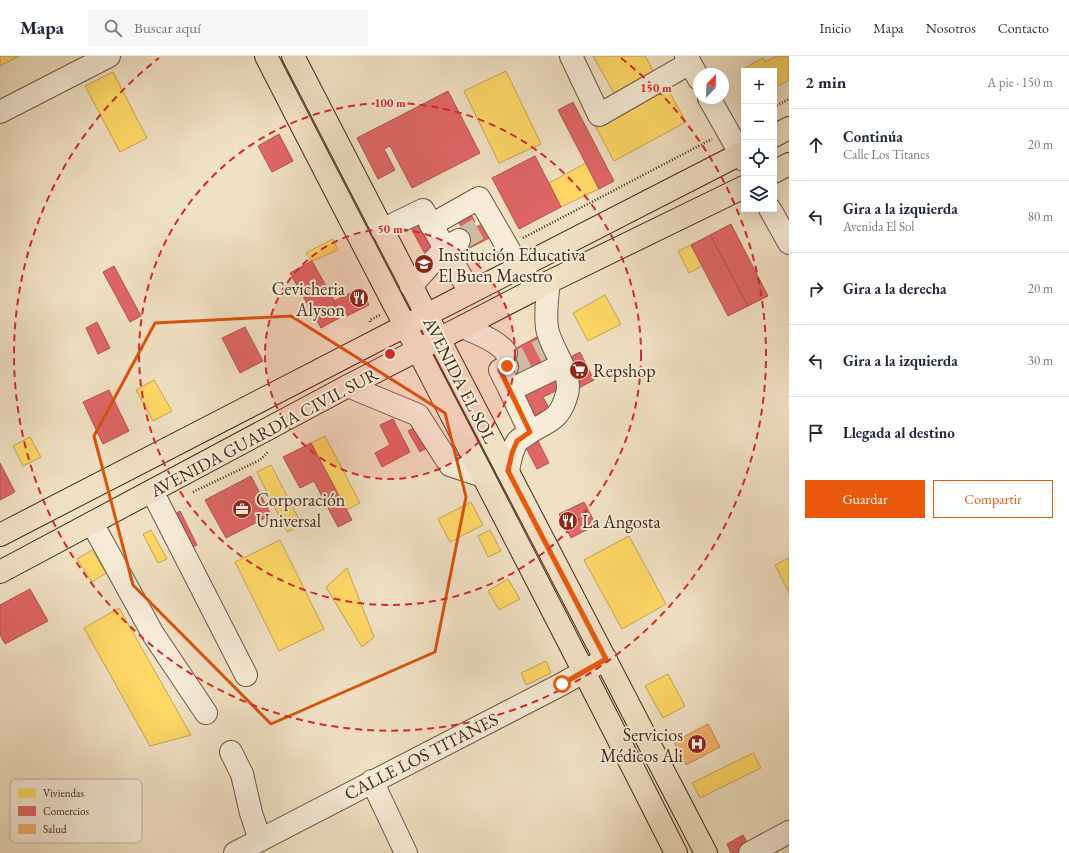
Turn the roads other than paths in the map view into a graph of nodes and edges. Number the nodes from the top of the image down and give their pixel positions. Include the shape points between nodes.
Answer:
1 (109, 56) edge
2 (266, 56) edge
3 (293, 56) edge
4 (571, 56) edge
5 (692, 66) edge
6 (713, 104) edge
7 (0, 112) edge
8 (789, 128) edge
9 (777, 134) edge
10 (741, 152) edge
11 (741, 156) edge
12 (789, 164) edge
13 (777, 170) edge
14 (741, 188) edge
15 (772, 212) edge
16 (378, 221) junction
17 (352, 223) junction
18 (431, 225) junction
19 (789, 243) edge
20 (452, 244) junction
21 (519, 267) junction
22 (549, 282) junction
23 (411, 286) junction
24 (470, 292) junction
25 (426, 314) junction
26 (405, 326) junction
27 (463, 327) junction
28 (439, 339) junction
29 (417, 349) junction
30 (562, 365) junction
31 (348, 386) junction
32 (510, 390) junction
33 (530, 432) junction
34 (508, 471) junction
35 (483, 476) junction
36 (152, 491) junction
37 (92, 523) junction
38 (0, 535) edge
39 (0, 572) edge
40 (606, 659) junction
41 (584, 670) junction
42 (246, 675) dead end
43 (206, 713) dead end
44 (230, 752) dead end
45 (372, 781) junction
46 (789, 832) edge
47 (260, 840) junction
48 (235, 853) edge
49 (406, 853) edge
50 (676, 853) edge
51 (706, 853) edge
52 (750, 853) edge

1 - 7 street
2 - 17 main road, AVENIDA EL SOL
3 - 16 main road, AVENIDA EL SOL
4 - 5 street via 599,115
6 - 10 street
8 - 9 main road
11 - 21 main road, AVENIDA GUARDIA CIVIL SUR
12 - 13 main road
14 - 22 main road, AVENIDA GUARDIA CIVIL SUR
15 - 19 street
16 - 17 main road
16 - 18 street via 423,210
16 - 23 main road, AVENIDA EL SOL
17 - 26 main road, AVENIDA EL SOL
18 - 20 street
18 - 21 street via 479,198 490,223
20 - 23 street
20 - 24 street
21 - 24 main road, AVENIDA GUARDIA CIVIL SUR
22 - 27 main road, AVENIDA GUARDIA CIVIL SUR
22 - 30 street via 546,303 547,328
23 - 25 main road, AVENIDA EL SOL
24 - 25 main road, AVENIDA GUARDIA CIVIL SUR
25 - 26 main road, AVENIDA GUARDIA CIVIL SUR
25 - 28 main road, AVENIDA EL SOL
26 - 29 main road, AVENIDA EL SOL
26 - 38 main road, AVENIDA GUARDIA CIVIL SUR
27 - 28 main road, AVENIDA GUARDIA CIVIL SUR
27 - 32 street via 503,348 507,360 500,370
28 - 29 main road, AVENIDA GUARDIA CIVIL SUR
28 - 34 main road, AVENIDA EL SOL
29 - 31 main road, AVENIDA GUARDIA CIVIL SUR
29 - 35 main road, AVENIDA EL SOL
30 - 32 street
30 - 33 street via 568,382 564,404 554,420
31 - 35 street via 418,415 450,465
31 - 36 main road, AVENIDA GUARDIA CIVIL SUR
32 - 33 street
33 - 34 street via 517,441
34 - 40 main road, AVENIDA EL SOL
35 - 41 main road, AVENIDA EL SOL
36 - 37 main road, AVENIDA GUARDIA CIVIL SUR
36 - 42 street
37 - 39 main road, AVENIDA GUARDIA CIVIL SUR
37 - 43 street via 153,634
40 - 41 street, CALLE LOS TITANES
40 - 51 main road, AVENIDA EL SOL
41 - 45 street, CALLE LOS TITANES via 562,684
41 - 50 main road, AVENIDA EL SOL
44 - 47 street via 242,774
45 - 47 street, CALLE LOS TITANES
45 - 49 street
46 - 52 street
47 - 48 street, CALLE LOS TITANES

